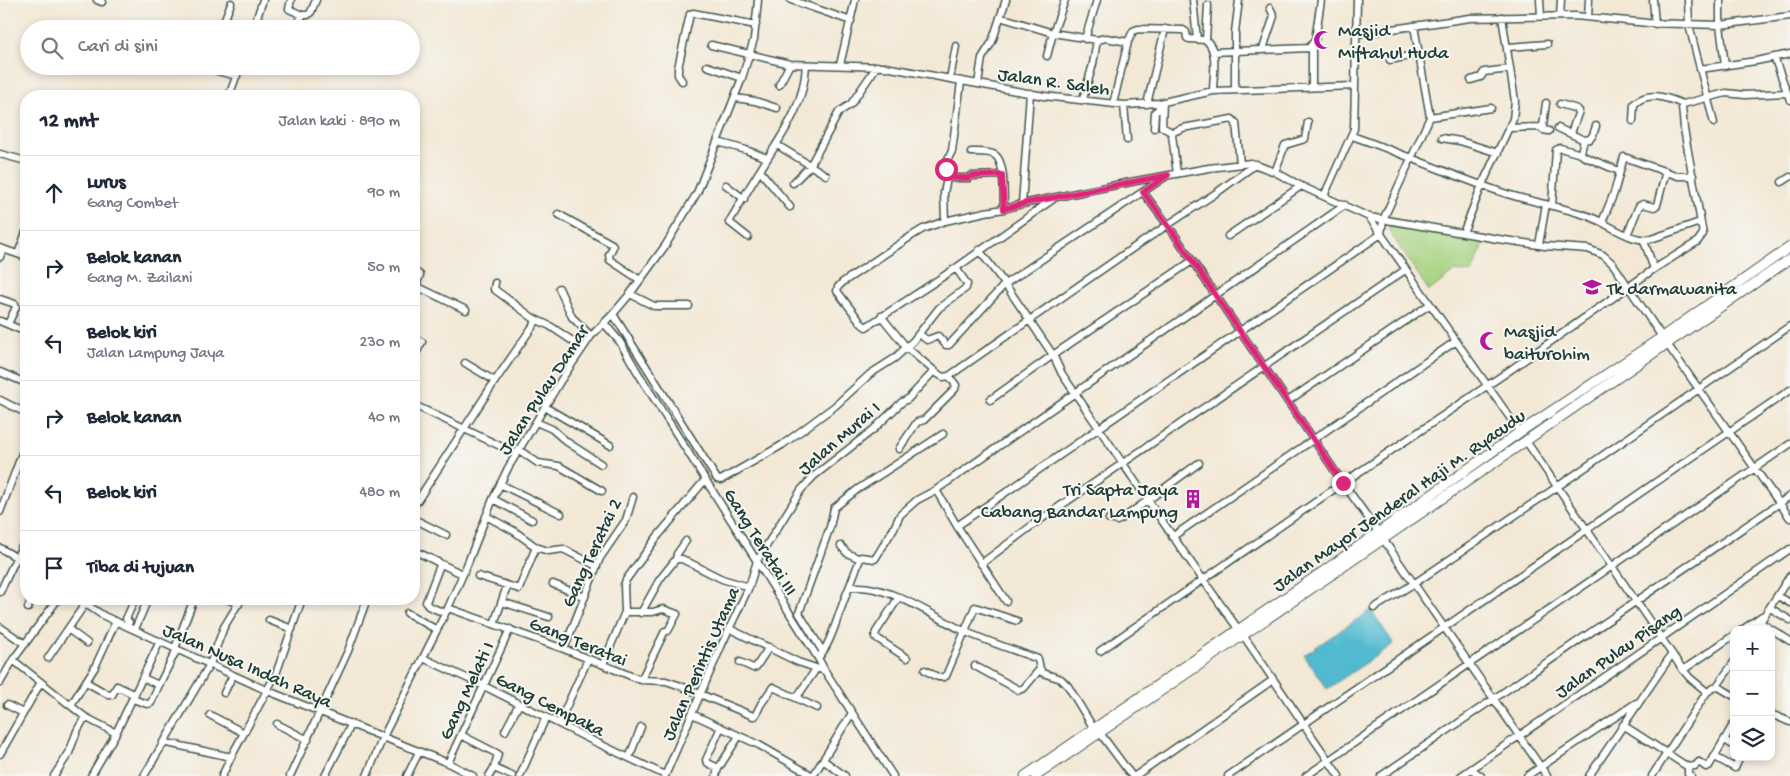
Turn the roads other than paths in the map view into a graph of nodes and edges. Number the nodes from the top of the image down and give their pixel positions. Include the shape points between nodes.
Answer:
1 (263, 0) edge
2 (291, 0) edge
3 (316, 0) edge
4 (758, 0) edge
5 (791, 0) edge
6 (855, 0) edge
7 (1006, 0) edge
8 (1065, 0) edge
9 (1097, 0) edge
10 (1193, 0) edge
11 (1238, 0) edge
12 (1322, 0) edge
13 (1357, 0) edge
14 (1540, 0) edge
15 (1561, 0) edge
16 (1589, 0) edge
17 (1654, 0) edge
18 (1688, 0) edge
19 (1720, 0) edge
20 (231, 3) dead end
21 (1208, 5) dead end
22 (1270, 8) dead end
23 (302, 15) junction
24 (1502, 16) junction
25 (1540, 16) junction
26 (1560, 16) junction
27 (1790, 16) edge
28 (1000, 17) junction
29 (1588, 17) junction
30 (224, 20) edge
31 (256, 20) edge
32 (300, 20) edge
33 (852, 21) junction
34 (1655, 24) junction
35 (756, 25) junction
36 (1690, 25) junction
37 (1720, 25) junction
38 (1414, 26) junction
39 (1165, 29) junction
40 (1053, 33) junction
41 (1357, 34) junction
42 (1085, 39) junction
43 (1197, 39) junction
44 (1097, 40) junction
45 (1206, 40) junction
46 (1128, 42) junction
47 (1547, 44) dead end
48 (711, 45) dead end
49 (956, 46) dead end
50 (1312, 46) junction
51 (1508, 47) junction
52 (1263, 49) junction
53 (1236, 51) junction
54 (1213, 52) junction
55 (1419, 54) junction
56 (1790, 54) edge
57 (749, 55) junction
58 (1048, 56) dead end
59 (1774, 57) junction
60 (1390, 60) dead end
61 (790, 64) junction
62 (806, 65) junction
63 (840, 65) junction
64 (707, 66) dead end
65 (877, 66) junction
66 (1725, 66) junction
67 (1510, 69) junction
68 (1700, 69) junction
69 (233, 75) edge
70 (237, 76) joint
71 (742, 78) junction
72 (950, 79) junction
73 (1470, 80) dead end
74 (682, 81) dead end
75 (961, 82) junction
76 (978, 84) junction
77 (779, 85) dead end
78 (1312, 86) junction
79 (1355, 86) junction
80 (1235, 89) junction
81 (231, 90) edge
82 (1213, 91) junction
83 (1030, 93) junction
84 (1787, 93) junction
85 (1709, 97) junction
86 (736, 98) junction
87 (1083, 99) junction
88 (1790, 100) edge
89 (1161, 103) junction
90 (1546, 103) dead end
91 (1113, 104) junction
92 (1147, 104) junction
93 (1560, 104) dead end
94 (1683, 104) junction
95 (1124, 105) junction
96 (777, 108) dead end
97 (1491, 108) dead end
98 (1430, 117) junction
99 (1633, 121) dead end
100 (1308, 122) dead end
101 (1714, 123) dead end
102 (1596, 126) dead end
103 (1154, 128) dead end
104 (1509, 128) junction
105 (1540, 128) junction
106 (1558, 128) dead end
107 (1549, 131) dead end
108 (1173, 133) junction
109 (1571, 133) junction
110 (1352, 136) junction
111 (1442, 138) dead end
112 (1127, 140) dead end
113 (1584, 140) junction
114 (718, 142) junction
115 (777, 145) junction
116 (971, 152) dead end
117 (1498, 153) junction
118 (0, 154) edge
119 (1581, 154) junction
120 (1411, 157) junction
121 (767, 158) junction
122 (20, 159) edge
123 (1240, 164) junction
124 (1256, 164) junction
125 (810, 166) junction
126 (760, 171) junction
127 (1619, 171) junction
128 (1666, 171) junction
129 (1275, 172) junction
130 (1177, 174) junction
131 (1002, 175) junction
132 (1168, 175) junction
133 (826, 176) dead end
134 (1693, 176) junction
135 (947, 178) junction
136 (1790, 178) edge
137 (1782, 182) dead end
138 (793, 183) dead end
139 (726, 185) dead end
140 (1301, 186) junction
141 (1482, 186) junction
142 (1143, 192) junction
143 (1324, 196) junction
144 (1056, 197) junction
145 (744, 199) junction
146 (1024, 204) junction
147 (1345, 205) junction
148 (1549, 205) junction
149 (790, 206) dead end
150 (1004, 209) junction
151 (558, 214) dead end
152 (1033, 214) junction
153 (1370, 217) junction
154 (1383, 220) junction
155 (945, 221) junction
156 (1602, 222) junction
157 (1700, 222) junction
158 (1168, 225) junction
159 (1463, 233) junction
160 (1381, 234) junction
161 (1627, 234) junction
162 (1228, 236) dead end
163 (748, 237) dead end
164 (1644, 240) junction
165 (1539, 245) junction
166 (1790, 247) edge
167 (20, 248) edge
168 (1, 249) edge
169 (979, 250) junction
170 (18, 254) joint
171 (0, 257) edge
172 (1790, 259) edge
173 (1192, 261) junction
174 (956, 268) junction
175 (1654, 268) junction
176 (1406, 270) junction
177 (640, 280) junction
178 (496, 283) dead end
179 (1005, 284) junction
180 (1629, 286) junction
181 (559, 288) dead end
182 (420, 291) edge
183 (630, 294) junction
184 (1216, 295) junction
185 (0, 299) edge
186 (1429, 305) junction
187 (689, 306) dead end
188 (466, 310) dead end
189 (881, 316) junction
190 (608, 319) junction
191 (537, 320) junction
192 (1029, 320) junction
193 (0, 321) edge
194 (8, 324) junction
195 (1790, 326) edge
196 (20, 329) edge
197 (1240, 332) junction
198 (919, 334) junction
199 (592, 336) junction
200 (1665, 340) junction
201 (1456, 341) junction
202 (583, 348) junction
203 (907, 348) junction
204 (1053, 355) junction
205 (466, 363) dead end
206 (1265, 366) junction
207 (934, 371) junction
208 (0, 372) edge
209 (949, 376) junction
210 (20, 380) edge
211 (495, 381) junction
212 (1486, 386) junction
213 (1699, 388) junction
214 (1790, 390) edge
215 (1074, 393) junction
216 (1583, 395) junction
217 (0, 400) edge
218 (990, 400) dead end
219 (1288, 401) junction
220 (545, 406) junction
221 (420, 408) edge
222 (20, 410) edge
223 (536, 422) junction
224 (464, 429) junction
225 (1100, 429) junction
226 (1520, 432) junction
227 (1729, 432) junction
228 (943, 434) dead end
229 (1313, 439) junction
230 (1526, 440) junction
231 (1790, 444) edge
232 (610, 445) dead end
233 (899, 449) dead end
234 (692, 450) junction
235 (518, 452) junction
236 (20, 463) edge
237 (1199, 463) dead end
238 (601, 464) dead end
239 (1124, 464) junction
240 (1755, 468) junction
241 (705, 480) junction
242 (1343, 483) junction
243 (500, 484) junction
244 (1557, 487) junction
245 (936, 490) junction
246 (602, 491) dead end
247 (633, 496) dead end
248 (1790, 496) edge
249 (420, 497) edge
250 (493, 499) junction
251 (1148, 500) junction
252 (1780, 503) junction
253 (0, 512) edge
254 (561, 514) dead end
255 (486, 516) junction
256 (1790, 518) edge
257 (1109, 519) dead end
258 (532, 520) dead end
259 (420, 522) edge
260 (957, 526) junction
261 (1586, 530) junction
262 (446, 536) dead end
263 (1381, 536) junction
264 (1172, 537) junction
265 (686, 541) dead end
266 (841, 546) dead end
267 (536, 547) junction
268 (0, 548) edge
269 (1790, 549) edge
270 (20, 550) edge
271 (420, 554) edge
272 (16, 556) junction
273 (20, 559) edge
274 (676, 559) junction
275 (860, 559) junction
276 (757, 560) junction
277 (981, 564) junction
278 (440, 565) junction
279 (597, 566) junction
280 (1612, 567) junction
281 (463, 574) junction
282 (478, 576) dead end
283 (1790, 576) edge
284 (1203, 580) junction
285 (1415, 583) junction
286 (553, 584) dead end
287 (506, 586) junction
288 (749, 588) junction
289 (849, 588) junction
290 (0, 592) edge
291 (1778, 596) junction
292 (585, 597) junction
293 (899, 597) junction
294 (1006, 601) dead end
295 (502, 602) junction
296 (1636, 602) junction
297 (1790, 604) edge
298 (29, 605) edge
299 (54, 605) edge
300 (84, 605) edge
301 (87, 605) edge
302 (132, 605) edge
303 (145, 605) edge
304 (192, 605) edge
305 (238, 605) edge
306 (300, 605) edge
307 (366, 605) edge
308 (28, 608) dead end
309 (1374, 608) dead end
310 (1770, 608) junction
311 (447, 611) junction
312 (625, 612) junction
313 (407, 613) dead end
314 (641, 613) junction
315 (1766, 614) junction
316 (549, 616) dead end
317 (269, 620) dead end
318 (1790, 620) edge
319 (116, 621) junction
320 (1017, 621) dead end
321 (1760, 622) junction
322 (494, 624) junction
323 (127, 626) junction
324 (1748, 626) edge
325 (1758, 626) edge
326 (0, 627) edge
327 (1444, 627) junction
328 (730, 628) junction
329 (68, 629) junction
330 (135, 629) junction
331 (292, 629) junction
332 (510, 629) junction
333 (437, 630) junction
334 (966, 632) junction
335 (1241, 633) junction
336 (1730, 638) edge
337 (1661, 639) junction
338 (160, 641) junction
339 (1790, 641) edge
340 (87, 643) dead end
341 (25, 644) junction
342 (769, 647) junction
343 (176, 649) junction
344 (564, 649) junction
345 (1100, 651) dead end
346 (1672, 654) junction
347 (821, 655) junction
348 (48, 658) dead end
349 (424, 658) junction
350 (908, 658) dead end
351 (588, 659) junction
352 (14, 660) junction
353 (740, 662) dead end
354 (210, 664) junction
355 (603, 664) junction
356 (1469, 664) junction
357 (974, 666) dead end
358 (1730, 668) edge
359 (816, 669) junction
360 (1040, 669) junction
361 (925, 670) dead end
362 (1682, 670) junction
363 (825, 671) junction
364 (233, 675) junction
365 (143, 678) junction
366 (641, 680) junction
367 (1273, 680) junction
368 (0, 682) edge
369 (41, 682) junction
370 (86, 682) junction
371 (159, 685) junction
372 (484, 686) junction
373 (1717, 686) junction
374 (268, 691) junction
375 (1707, 692) junction
376 (224, 693) dead end
377 (700, 694) junction
378 (1730, 694) edge
379 (134, 697) junction
380 (797, 697) junction
381 (1493, 700) junction
382 (1638, 702) junction
383 (519, 704) junction
384 (6, 705) dead end
385 (71, 705) junction
386 (817, 708) dead end
387 (1136, 708) junction
388 (1120, 711) junction
389 (23, 713) junction
390 (320, 713) junction
391 (852, 713) junction
392 (692, 714) junction
393 (210, 715) dead end
394 (1775, 716) edge
395 (546, 717) junction
396 (85, 718) junction
397 (1790, 722) edge
398 (558, 723) junction
399 (277, 724) dead end
400 (1303, 724) junction
401 (1623, 724) junction
402 (351, 725) junction
403 (641, 727) dead end
404 (721, 727) junction
405 (1098, 728) junction
406 (505, 731) dead end
407 (1730, 731) edge
408 (116, 732) junction
409 (244, 733) junction
410 (460, 736) junction
411 (739, 736) junction
412 (1519, 736) junction
413 (383, 737) junction
414 (308, 740) junction
415 (1725, 740) junction
416 (163, 742) junction
417 (1730, 743) edge
418 (419, 752) junction
419 (1667, 753) junction
420 (0, 754) edge
421 (231, 757) junction
422 (1715, 757) junction
423 (629, 758) junction
424 (823, 760) junction
425 (1329, 760) junction
426 (1738, 761) edge
427 (448, 763) junction
428 (1540, 766) junction
429 (1688, 767) junction
430 (494, 768) junction
431 (1468, 772) edge
432 (717, 773) edge
433 (293, 775) edge
434 (54, 776) edge
435 (91, 776) edge
436 (144, 776) edge
437 (222, 776) edge
438 (325, 776) edge
439 (367, 776) edge
440 (408, 776) edge
441 (472, 776) edge
442 (488, 776) edge
443 (512, 776) edge
444 (520, 776) edge
445 (665, 776) edge
446 (813, 776) edge
447 (845, 776) edge
448 (893, 776) edge
449 (1024, 776) edge
450 (1036, 776) edge
451 (1134, 776) edge
452 (1228, 776) edge
453 (1306, 776) edge
454 (1339, 776) edge
455 (1381, 776) edge
456 (1461, 776) edge
457 (1481, 776) edge
458 (1527, 776) edge
459 (1548, 776) edge
460 (1589, 776) edge
461 (1652, 776) edge
462 (1691, 776) edge

1 - 31 street
2 - 23 street via 289,9
3 - 23 street via 311,12
4 - 35 street, Jalan Pulau Damar
5 - 33 street
6 - 33 street
7 - 28 street
8 - 40 street
9 - 42 street
10 - 43 street
11 - 53 street
12 - 50 street
13 - 41 street
14 - 25 street
15 - 26 street
16 - 29 street
17 - 34 street
18 - 36 street
19 - 37 street
20 - 30 street
21 - 45 street
22 - 52 street via 1274,16
23 - 32 street
24 - 25 street
24 - 38 street
24 - 51 street
25 - 26 street
26 - 29 street
27 - 37 street
28 - 40 street
28 - 76 street via 992,42 982,58
29 - 34 street
33 - 63 street
34 - 36 street
35 - 57 street, Jalan Pulau Damar
35 - 74 street via 690,14 678,68
36 - 37 street
36 - 68 street
37 - 66 street
38 - 41 street
38 - 55 street
39 - 43 street via 1183,30 1187,38
39 - 46 street via 1136,29
39 - 92 street
40 - 42 street
40 - 58 street
41 - 79 street
42 - 44 street
43 - 45 street
44 - 46 street via 1106,38
44 - 87 street
45 - 54 street
46 - 91 street
47 - 51 street
48 - 57 street, Jalan R. Saleh
49 - 72 street
50 - 52 street
50 - 78 street
51 - 67 street
52 - 53 street
53 - 54 street
53 - 80 street
54 - 82 street
55 - 60 street
55 - 98 street
56 - 59 street
57 - 61 street, Jalan R. Saleh
57 - 71 street, Jalan Pulau Damar
59 - 66 street
59 - 84 street
61 - 62 street, Jalan R. Saleh
61 - 77 street
62 - 63 street, Jalan R. Saleh
62 - 115 street via 799,102
63 - 65 street, Jalan R. Saleh
64 - 71 street
65 - 72 street, Jalan R. Saleh
65 - 125 street via 851,104 839,112
66 - 68 street
67 - 73 street via 1484,72 1481,77
67 - 104 street via 1516,106
68 - 85 street
69 - 70 street
70 - 81 street
71 - 86 street, Jalan Pulau Damar
72 - 75 street, Jalan R. Saleh
75 - 76 street, Jalan R. Saleh
75 - 135 street
76 - 83 street, Jalan R. Saleh
78 - 79 street, Jalan R. Saleh
78 - 80 street, Jalan R. Saleh
79 - 110 street
80 - 82 street, Jalan R. Saleh
82 - 89 street, Jalan R. Saleh
83 - 87 street, Jalan R. Saleh
83 - 146 street
84 - 85 street via 1745,96 1729,93
84 - 88 street
85 - 94 street
85 - 101 street
86 - 96 street
86 - 114 street, Jalan Pulau Damar
87 - 91 street, Jalan R. Saleh
89 - 92 street, Jalan R. Saleh
89 - 103 street via 1155,112
89 - 108 street via 1162,127
90 - 105 street
91 - 95 street, Jalan R. Saleh
92 - 95 street, Jalan R. Saleh
93 - 109 street via 1578,108
94 - 99 street via 1660,96 1644,98 1634,104
94 - 134 street
95 - 112 street
97 - 98 street
98 - 120 street
100 - 129 street via 1305,139 1285,145
102 - 113 street via 1590,139
104 - 105 street
104 - 117 street
105 - 107 street
106 - 109 street
108 - 123 street via 1183,128 1234,120
108 - 130 street
109 - 113 street
110 - 120 street
110 - 143 street
111 - 117 street
113 - 119 street
114 - 121 street
114 - 177 street, Jalan Pulau Damar via 690,207
115 - 121 street
115 - 125 street
116 - 131 street via 995,155 1002,167
117 - 141 street
118 - 122 street
119 - 127 street
119 - 148 street via 1560,148 1556,150
120 - 141 street
120 - 154 street
121 - 126 street
123 - 124 street
123 - 130 street
124 - 129 street
124 - 158 street
125 - 133 street
125 - 138 street
126 - 145 street
126 - 149 street
127 - 128 street via 1625,157
127 - 156 street
128 - 134 street via 1682,177
128 - 161 street via 1658,205 1639,206
129 - 140 street
130 - 132 street
131 - 135 street
131 - 150 street
132 - 142 street
132 - 144 street
134 - 157 street
135 - 155 street
136 - 137 street
139 - 145 street
140 - 143 street
140 - 162 street
141 - 148 street
141 - 159 street
142 - 158 street
142 - 179 street
143 - 147 street
144 - 146 street
144 - 152 street
145 - 163 street via 729,222
146 - 150 street
146 - 152 street
147 - 153 street
147 - 184 street
148 - 156 street
148 - 165 street
150 - 155 street
151 - 177 street via 612,244 610,260
152 - 169 street
153 - 154 street
153 - 160 street
154 - 159 street
154 - 160 street
155 - 189 street via 913,235 837,288 864,326
156 - 161 street
157 - 164 street
157 - 175 street via 1703,234 1700,239
158 - 173 street
158 - 192 street
159 - 165 street
160 - 176 street
160 - 197 street
161 - 164 street
164 - 175 street
165 - 180 street via 1599,252 1608,258
166 - 200 main road, Jalan Mayor Jenderal Haji M. Ryacudu
167 - 170 street
168 - 170 street
168 - 171 street
169 - 174 street
169 - 179 street
172 - 200 main road, Jalan Mayor Jenderal Haji M. Ryacudu
173 - 184 street
173 - 204 street
174 - 189 street
174 - 198 street via 967,284 966,288 938,308
175 - 180 street
176 - 186 street
176 - 206 street
177 - 183 street, Jalan Pulau Damar
178 - 191 street via 496,291
179 - 192 street
179 - 198 street via 949,345 938,336 927,340
180 - 200 street
180 - 212 street
181 - 199 street via 572,317
182 - 188 street
183 - 187 street via 654,306
183 - 190 street, Jalan Pulau Damar
184 - 197 street
184 - 215 street
185 - 194 street via 16,304
186 - 201 street
186 - 219 street
189 - 203 street
190 - 199 street, Jalan Pulau Damar
190 - 234 street
190 - 234 street, Gang Teratai III
191 - 202 street
191 - 211 street
192 - 204 street
192 - 209 street
193 - 194 street
194 - 196 street
195 - 213 street
197 - 206 street
197 - 225 street
198 - 203 street
199 - 202 street, Jalan Pulau Damar
200 - 213 street
200 - 216 main road, Jalan Mayor Jenderal Haji M. Ryacudu
201 - 212 street
201 - 229 street
202 - 220 street, Jalan Pulau Damar
203 - 207 street
203 - 234 street via 782,445 725,478 717,479
204 - 215 street
204 - 218 street
205 - 211 street
206 - 219 street
206 - 239 street
207 - 209 street
207 - 276 street, Jalan Murai I via 874,429 807,482
208 - 210 street
209 - 233 street via 956,385 955,389 921,422 917,422
211 - 224 street
212 - 226 street
212 - 242 street
213 - 227 street
213 - 244 street
214 - 227 street
215 - 225 street
215 - 245 street
216 - 226 main road, Jalan Mayor Jenderal Haji M. Ryacudu
216 - 230 main road, Jalan Mayor Jenderal Haji M. Ryacudu
217 - 222 street
219 - 229 street
220 - 223 street, Jalan Pulau Damar
220 - 232 street
221 - 224 street
223 - 235 street, Jalan Pulau Damar
223 - 238 street
224 - 235 street
224 - 249 street
225 - 239 street
225 - 260 street
226 - 263 main road, Jalan Mayor Jenderal Haji M. Ryacudu
227 - 240 street
227 - 261 street
228 - 347 street via 834,508 799,613
229 - 242 street
229 - 264 street
230 - 244 street
230 - 263 main road, Jalan Mayor Jenderal Haji M. Ryacudu
231 - 240 street
234 - 241 street, Gang Teratai III
235 - 243 street, Jalan Pulau Damar
235 - 246 street via 538,463 559,466
236 - 253 street
237 - 251 street
239 - 251 street
239 - 277 street
240 - 252 street
240 - 280 street
241 - 276 street, Gang Teratai III
241 - 312 street via 626,580
242 - 263 street
242 - 284 street
243 - 250 street, Jalan Pulau Damar
243 - 254 street
244 - 261 street
244 - 285 street
245 - 260 street
245 - 275 street via 917,500 900,515 875,559
247 - 279 street, Gang Teratai 2 via 626,520
248 - 252 street
250 - 255 street, Jalan Pulau Damar
250 - 258 street
251 - 257 street via 1119,520
251 - 264 street
252 - 256 street
252 - 296 street
255 - 267 street
255 - 281 street, Jalan Pulau Damar
259 - 262 street
260 - 277 street
261 - 280 street
261 - 327 street
263 - 285 street
263 - 335 main road, Jalan Mayor Jenderal Haji M. Ryacudu
264 - 284 street
265 - 274 street
266 - 275 street
267 - 279 street via 548,551 563,549
267 - 287 street via 520,589
268 - 272 street
269 - 337 street, Jalan Pulau Pisang
270 - 272 street
271 - 278 street
272 - 273 street
272 - 290 street
274 - 288 street via 682,558 722,580
274 - 314 street via 660,579
275 - 289 street
276 - 288 street, Jalan Perintis Utama
276 - 347 street, Gang Teratai III
277 - 294 street
278 - 281 street
278 - 311 street, Gang Teratai via 426,600 427,604
279 - 292 street, Gang Teratai 2
280 - 296 street
280 - 356 street
281 - 311 street, Jalan Pulau Damar
282 - 287 street
283 - 291 street
284 - 335 street
284 - 345 street
285 - 309 street
285 - 327 street
286 - 292 street
287 - 295 street
288 - 328 street, Jalan Perintis Utama
289 - 293 street via 861,587
289 - 347 street
291 - 297 street
291 - 310 street
292 - 344 street, Gang Teratai 2
293 - 334 street
293 - 350 street via 875,637
295 - 316 street
295 - 322 street
296 - 337 street
296 - 381 street
298 - 308 street
299 - 341 street
300 - 329 street
301 - 319 street, Jalan Nusa Indah Raya
302 - 323 street via 126,619
303 - 330 street
304 - 343 street
305 - 354 street via 224,627
306 - 331 street
307 - 390 street
310 - 315 street
310 - 318 street
311 - 322 street, Gang Teratai
311 - 333 street, Jalan Pulau Damar
312 - 314 street
312 - 355 street
313 - 333 street
314 - 366 street via 663,609 677,614
315 - 321 street
315 - 324 street
317 - 331 street
319 - 323 street, Jalan Nusa Indah Raya
319 - 370 street
320 - 334 street via 977,606
321 - 325 street
321 - 339 street
322 - 332 street, Gang Teratai
323 - 330 street, Jalan Nusa Indah Raya
326 - 341 street
327 - 356 street
327 - 400 street
328 - 342 street
328 - 377 street, Jalan Perintis Utama
329 - 340 street
329 - 348 street
330 - 338 street, Jalan Nusa Indah Raya
331 - 374 street
332 - 344 street, Gang Teratai
332 - 372 street, Gang Melati I
333 - 349 street, Jalan Pulau Damar
334 - 360 street via 1038,659
334 - 361 street via 946,676 938,677
335 - 367 street
335 - 387 main road, Jalan Mayor Jenderal Haji M. Ryacudu
335 - 388 main road, Jalan Mayor Jenderal Haji M. Ryacudu
336 - 362 street
337 - 346 street
337 - 412 street, Jalan Pulau Pisang
338 - 343 street, Jalan Nusa Indah Raya
338 - 365 street
341 - 352 street
342 - 353 street via 756,667
342 - 359 street
343 - 354 street, Jalan Nusa Indah Raya
343 - 371 street
344 - 351 street, Gang Teratai
346 - 362 street
346 - 382 street
347 - 363 street, Gang Teratai III
349 - 372 street, Gang Cempaka
349 - 413 street, Jalan Pulau Damar
351 - 355 street, Gang Teratai
351 - 398 street
352 - 368 street
352 - 369 street
354 - 364 street, Jalan Nusa Indah Raya
354 - 416 street
355 - 366 street, Gang Teratai
356 - 381 street
356 - 425 street
357 - 360 street via 1019,690
358 - 373 street
359 - 363 street
359 - 380 street
360 - 405 street via 1064,681
362 - 375 street
363 - 391 street, Gang Teratai III
364 - 374 street, Jalan Nusa Indah Raya
364 - 376 street
365 - 371 street
365 - 379 street
366 - 377 street, Gang Teratai via 666,681
367 - 400 street
367 - 451 street
369 - 385 street
369 - 389 street
370 - 379 street via 110,695 117,686
370 - 385 street
371 - 379 street via 151,703
372 - 383 street, Gang Cempaka
372 - 410 street, Gang Melati I
373 - 375 street
373 - 378 street
374 - 390 street, Jalan Nusa Indah Raya
374 - 409 street
375 - 419 street
377 - 380 street, Gang Teratai via 753,716 772,687
377 - 392 street, Jalan Perintis Utama
379 - 408 street
380 - 386 street
381 - 412 street
381 - 455 street
382 - 401 street
382 - 428 street
383 - 395 street, Gang Cempaka
383 - 406 street
384 - 389 street
385 - 396 street
387 - 388 main road via 1122,715
387 - 405 main road, Jalan Mayor Jenderal Haji M. Ryacudu via 1117,721 1115,717
388 - 405 main road, Jalan Mayor Jenderal Haji M. Ryacudu
389 - 420 street
390 - 402 street, Jalan Nusa Indah Raya
390 - 414 street
391 - 424 street
391 - 448 street, Gang Teratai III
392 - 404 street
392 - 445 street, Jalan Perintis Utama
393 - 409 street
394 - 397 street
395 - 398 street, Gang Cempaka
395 - 444 street
396 - 408 street
396 - 434 street
398 - 423 street, Gang Cempaka
399 - 414 street
400 - 425 street
400 - 452 street
401 - 419 street
401 - 460 street
402 - 413 street, Jalan Nusa Indah Raya
402 - 438 street
403 - 423 street
404 - 411 street
404 - 432 street via 706,760
405 - 449 main road, Jalan Mayor Jenderal Haji M. Ryacudu
405 - 450 main road, Jalan Mayor Jenderal Haji M. Ryacudu
405 - 451 street
407 - 415 street
408 - 435 street
409 - 421 street
410 - 427 street, Gang Melati I
410 - 430 street via 498,754
411 - 432 street
411 - 446 street
412 - 428 street
412 - 431 street, Jalan Pulau Pisang
413 - 418 street, Jalan Nusa Indah Raya
413 - 439 street, Jalan Pulau Damar
414 - 433 street
415 - 417 street
415 - 422 street
416 - 421 street
416 - 436 street
418 - 427 street, Jalan Nusa Indah Raya
418 - 440 street
419 - 429 street
419 - 461 street
421 - 437 street
422 - 426 street via 1735,768
422 - 429 street via 1709,766 1699,762
423 - 445 street, Gang Cempaka
424 - 446 street
424 - 447 street
425 - 453 street
425 - 454 street
427 - 441 street, Jalan Nusa Indah Raya
428 - 458 street
428 - 459 street
429 - 462 street
430 - 442 street
430 - 443 street
431 - 456 street, Jalan Pulau Pisang
431 - 457 street

